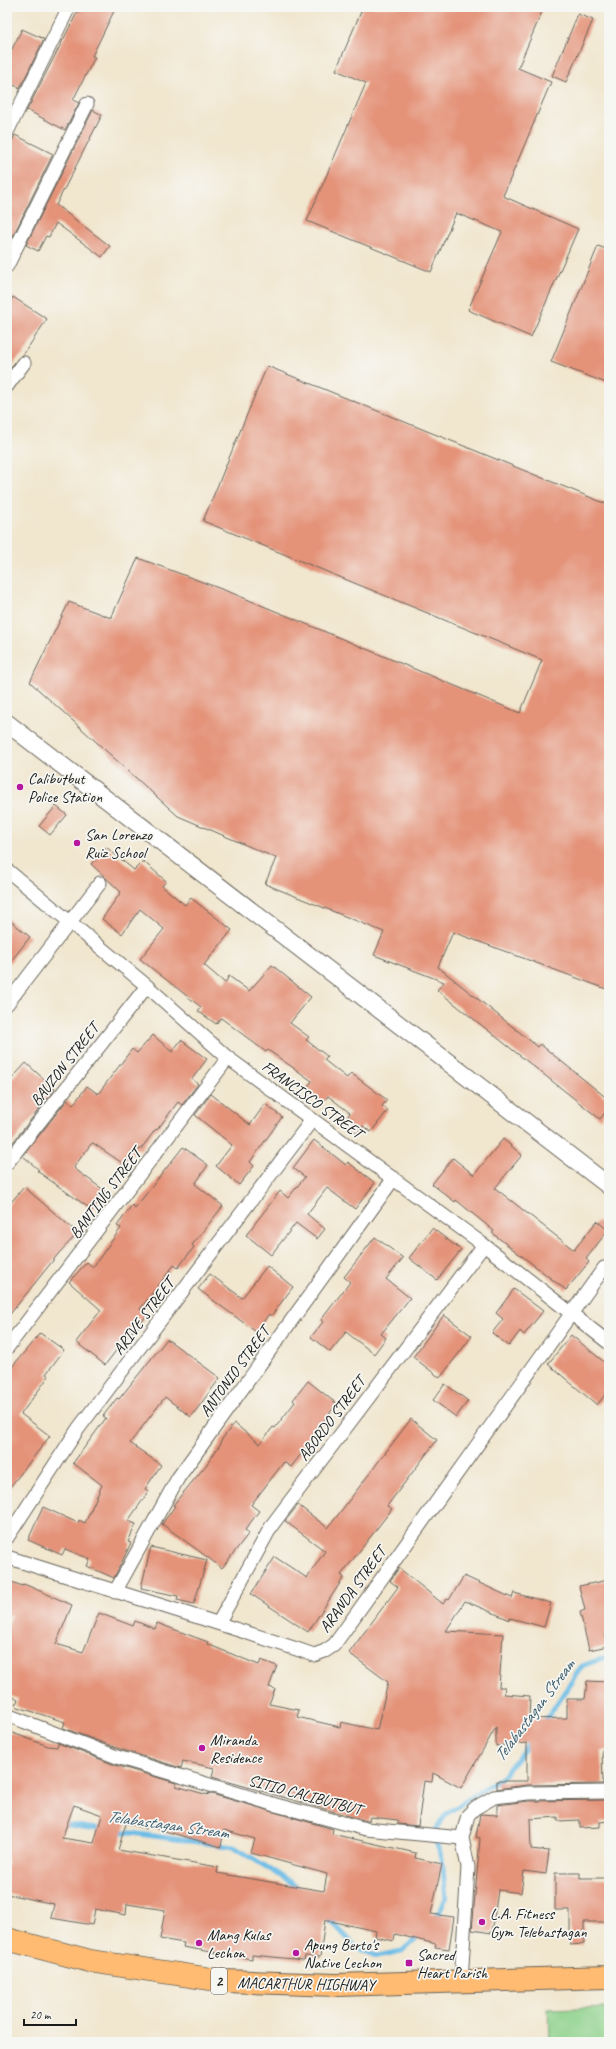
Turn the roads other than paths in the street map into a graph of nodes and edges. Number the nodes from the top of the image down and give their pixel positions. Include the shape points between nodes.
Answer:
1 (69, 7) edge
2 (87, 104) dead end
3 (7, 132) edge
4 (7, 266) edge
5 (24, 363) dead end
6 (7, 386) edge
7 (7, 723) edge
8 (7, 870) edge
9 (100, 883) dead end
10 (71, 922) junction
11 (147, 986) junction
12 (7, 1004) edge
13 (228, 1058) junction
14 (312, 1120) junction
15 (7, 1163) edge
16 (394, 1178) junction
17 (609, 1186) edge
18 (484, 1245) junction
19 (604, 1268) dead end
20 (571, 1313) junction
21 (609, 1343) edge
22 (7, 1348) edge
23 (7, 1538) edge
24 (7, 1557) edge
25 (115, 1592) junction
26 (219, 1622) junction
27 (7, 1715) edge
28 (609, 1792) edge
29 (455, 1837) junction
30 (7, 1939) edge
31 (609, 1977) edge
32 (461, 1982) junction

1 - 3 street
2 - 4 street
5 - 6 street
7 - 17 street
8 - 10 street, FRANCISCO STREET
9 - 10 street
10 - 11 street, FRANCISCO STREET
10 - 12 street
11 - 13 street, FRANCISCO STREET
11 - 15 street, BAUZON STREET
13 - 14 street, FRANCISCO STREET
13 - 22 street, BANTING STREET
14 - 16 street, FRANCISCO STREET
14 - 23 street, ARIVE STREET via 78,1429
16 - 18 street, FRANCISCO STREET
16 - 25 street, ANTONIO STREET via 178,1478
18 - 20 street, FRANCISCO STREET
18 - 26 street, ABORDO STREET via 272,1525
19 - 20 street, ARANDA STREET
20 - 21 street, FRANCISCO STREET
20 - 26 street, ARANDA STREET via 334,1645 314,1655
24 - 25 street, ARANDA STREET
25 - 26 street, ARANDA STREET
27 - 29 street, SITIO CALIBUTBUT via 117,1757 276,1805 366,1828
28 - 29 street via 528,1793 494,1797 475,1808
29 - 32 street via 468,1867
30 - 32 highway, MACARTHUR HIGHWAY / 2 via 90,1961 224,1981 336,1985
31 - 32 highway, MACARTHUR HIGHWAY / 2

